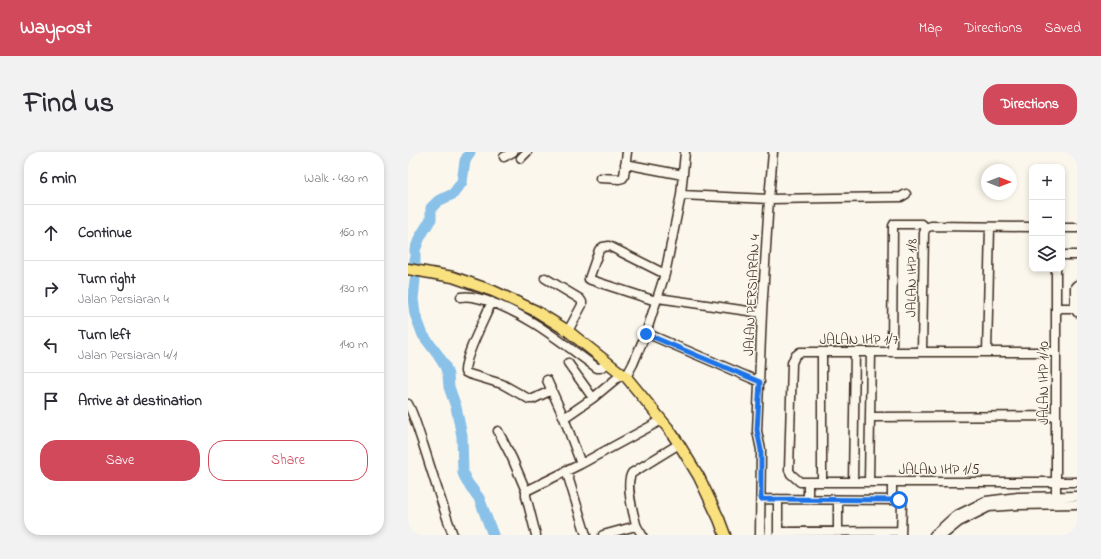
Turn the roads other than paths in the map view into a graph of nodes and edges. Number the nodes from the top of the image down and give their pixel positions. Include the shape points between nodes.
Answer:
1 (513, 152) edge
2 (627, 152) edge
3 (684, 152) edge
4 (773, 152) edge
5 (504, 157) dead end
6 (625, 164) junction
7 (683, 175) junction
8 (600, 178) dead end
9 (906, 194) dead end
10 (681, 196) junction
11 (769, 200) junction
12 (990, 227) junction
13 (1029, 227) edge
14 (926, 228) junction
15 (1065, 228) edge
16 (1077, 228) edge
17 (1065, 255) edge
18 (1077, 256) edge
19 (408, 269) edge
20 (1056, 272) edge
21 (665, 274) junction
22 (545, 278) dead end
23 (1077, 285) edge
24 (461, 297) dead end
25 (657, 299) junction
26 (492, 302) junction
27 (1056, 308) junction
28 (1076, 310) edge
29 (762, 313) junction
30 (568, 331) junction
31 (646, 334) junction
32 (822, 352) junction
33 (855, 352) junction
34 (871, 352) junction
35 (892, 352) junction
36 (922, 352) junction
37 (987, 352) junction
38 (1056, 352) junction
39 (568, 362) dead end
40 (609, 363) junction
41 (624, 376) junction
42 (547, 380) dead end
43 (760, 382) junction
44 (552, 390) junction
45 (593, 398) junction
46 (408, 404) edge
47 (1056, 416) junction
48 (870, 417) junction
49 (564, 418) junction
50 (662, 420) junction
51 (498, 430) dead end
52 (679, 444) junction
53 (581, 464) junction
54 (566, 470) junction
55 (804, 482) junction
56 (822, 482) junction
57 (853, 482) junction
58 (869, 482) junction
59 (892, 482) junction
60 (1056, 482) junction
61 (1077, 482) edge
62 (526, 491) junction
63 (1077, 496) edge
64 (1056, 497) junction
65 (761, 499) junction
66 (778, 499) junction
67 (808, 500) junction
68 (838, 500) junction
69 (892, 500) junction
70 (1077, 504) edge
71 (636, 526) junction
72 (838, 533) edge
73 (901, 533) edge
74 (778, 534) edge
75 (453, 535) edge
76 (536, 535) edge
77 (586, 535) edge
78 (603, 535) edge
79 (642, 535) edge
80 (725, 535) edge
81 (760, 535) edge
82 (934, 535) edge
83 (943, 535) edge

1 - 5 street
2 - 6 street
3 - 7 street
4 - 11 street, JALAN PERSIARAN 4
6 - 7 street
6 - 8 street via 623,178
7 - 10 street
9 - 11 street via 901,197
10 - 11 street
10 - 21 street
11 - 29 street, JALAN PERSIARAN 4
12 - 13 street
12 - 14 street
12 - 37 street
14 - 35 street via 922,224 892,226
14 - 36 street, JALAN IHP 1/8
15 - 16 street
17 - 18 street
19 - 30 main road via 453,277 493,291 536,311
20 - 27 street, JALAN IHP 1/10
21 - 25 street
21 - 25 street via 609,246 599,250 594,263 589,279
22 - 30 street via 582,302
23 - 28 street
24 - 26 street via 469,296
25 - 29 street
25 - 31 street
26 - 40 street via 537,325 598,368
26 - 44 street via 467,358 465,372 502,384 529,399
27 - 28 street
27 - 38 street, JALAN IHP 1/10
29 - 43 street, JALAN PERSIARAN 4
30 - 40 main road
31 - 41 street via 633,364
31 - 43 street
32 - 33 street, JALAN IHP 1/7
32 - 55 street, JALAN IHP 1/7 via 800,352 792,363 789,470
32 - 56 street
33 - 34 street, JALAN IHP 1/7
33 - 57 street
34 - 35 street, JALAN IHP 1/7
34 - 48 street
35 - 36 street, JALAN IHP 1/7
36 - 37 street, JALAN IHP 1/7
37 - 38 street, JALAN IHP 1/7
38 - 47 street, JALAN IHP 1/10
39 - 45 street
40 - 41 main road
41 - 45 street
41 - 50 main road
42 - 44 street
43 - 65 street, JALAN PERSIARAN 4 via 757,430 761,450
44 - 49 street
45 - 49 street
46 - 75 street via 415,417
47 - 48 street
47 - 60 street, JALAN IHP 1/10
48 - 58 street
49 - 53 street
50 - 52 main road
50 - 53 street
51 - 62 street
52 - 71 street via 630,476
52 - 80 main road via 699,477
53 - 54 street
54 - 62 street
54 - 77 street
55 - 56 street, JALAN IHP 1/5
55 - 67 street
56 - 57 street, JALAN IHP 1/5
57 - 58 street, JALAN IHP 1/5
58 - 59 street, JALAN IHP 1/5
59 - 60 street, JALAN IHP 1/5
59 - 69 street
60 - 61 street, JALAN IHP 1/5
60 - 64 street, JALAN IHP 1/10
62 - 76 street
63 - 64 street
64 - 82 street via 1018,497 986,501 955,516
65 - 66 street
65 - 81 street, JALAN PERSIARAN 4
66 - 67 street
66 - 74 street
67 - 68 street
68 - 69 street
68 - 72 street
69 - 73 street via 899,500 902,503
70 - 83 street via 989,507 959,522
71 - 78 street
71 - 79 street
72 - 73 street
72 - 74 street

